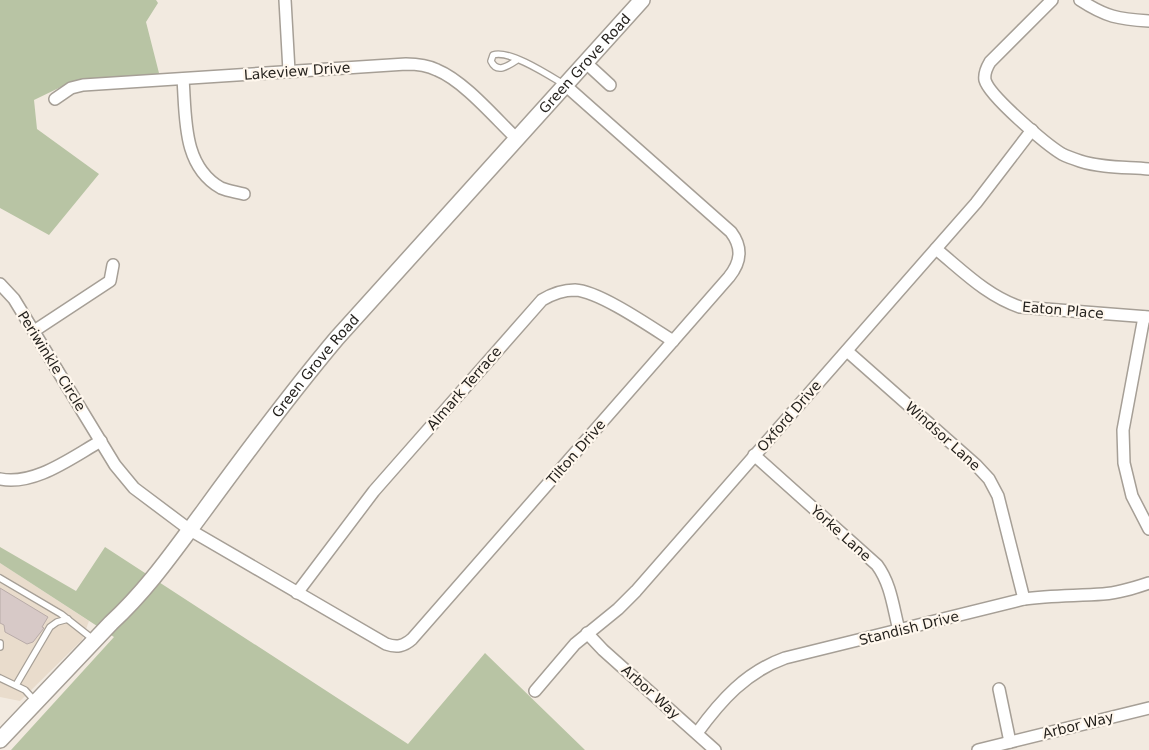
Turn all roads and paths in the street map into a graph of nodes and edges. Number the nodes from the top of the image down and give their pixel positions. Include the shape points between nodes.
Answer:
1 (284, 0) edge
2 (642, 0) edge
3 (1052, 0) edge
4 (1080, 0) edge
5 (1149, 21) edge
6 (517, 60) dead end
7 (585, 62) junction
8 (289, 71) junction
9 (183, 79) junction
10 (565, 85) junction
11 (610, 85) dead end
12 (55, 99) dead end
13 (1032, 130) junction
14 (516, 138) junction
15 (1149, 169) edge
16 (244, 194) dead end
17 (936, 249) junction
18 (113, 265) dead end
19 (0, 284) edge
20 (1146, 317) edge
21 (34, 331) junction
22 (673, 341) junction
23 (847, 351) junction
24 (101, 441) junction
25 (754, 455) junction
26 (0, 479) edge
27 (1149, 529) edge
28 (190, 530) junction
29 (0, 578) edge
30 (1149, 583) edge
31 (298, 593) junction
32 (1024, 599) junction
33 (68, 619) junction
34 (899, 630) junction
35 (587, 633) junction
36 (95, 640) junction
37 (0, 678) edge
38 (16, 685) junction
39 (999, 689) dead end
40 (535, 691) dead end
41 (36, 702) junction
42 (1149, 708) edge
43 (697, 733) junction
44 (0, 740) edge
45 (1010, 742) junction
46 (715, 750) edge
47 (978, 750) edge

1 - 8 street
2 - 7 street, Green Grove Road
3 - 13 street via 990,62 985,74 993,95
4 - 5 street via 1108,16
6 - 10 lane
7 - 10 street, Green Grove Road
7 - 11 street
8 - 9 street, Lakeview Drive
8 - 14 street, Lakeview Drive via 406,64 428,66 456,82
9 - 12 street, Lakeview Drive via 83,85 70,88
9 - 16 street via 187,139 194,159 216,184
10 - 14 street, Green Grove Road
10 - 22 street, Tilton Drive via 736,238 740,254 735,269
13 - 15 street via 1064,155 1081,161
13 - 17 street, Oxford Drive
14 - 28 street, Green Grove Road via 301,381
17 - 20 street, Eaton Place via 989,292 1020,307
17 - 23 street, Oxford Drive
18 - 21 street via 110,281
19 - 21 street, Periwinkle Circle via 14,299
20 - 27 street via 1123,430 1124,462 1132,496
21 - 24 street, Periwinkle Circle
22 - 31 street, Tilton Drive via 406,644 386,644
22 - 31 street, Almark Terrace via 592,294 562,291 542,300 374,491
23 - 25 street, Oxford Drive
23 - 32 street, Windsor Lane via 989,479 1001,504
24 - 26 street via 50,470 20,479
24 - 28 street, Periwinkle Circle via 134,488
25 - 34 street, Yorke Lane via 877,565 890,589
25 - 35 street, Oxford Drive via 618,610
28 - 31 street, Tilton Drive
28 - 36 street, Green Grove Road via 157,575
29 - 33 lane
30 - 32 street, Standish Drive via 1108,593
32 - 34 street, Standish Drive
33 - 36 lane
33 - 38 lane via 50,627
34 - 43 street, Standish Drive via 786,658 764,667 734,688
35 - 40 street, Oxford Drive
35 - 43 street, Arbor Way
36 - 41 street, Green Grove Road
37 - 38 lane
38 - 41 lane
39 - 45 street
41 - 44 street, Green Grove Road
42 - 45 street, Arbor Way
43 - 46 street, Arbor Way
45 - 47 street, Arbor Way

